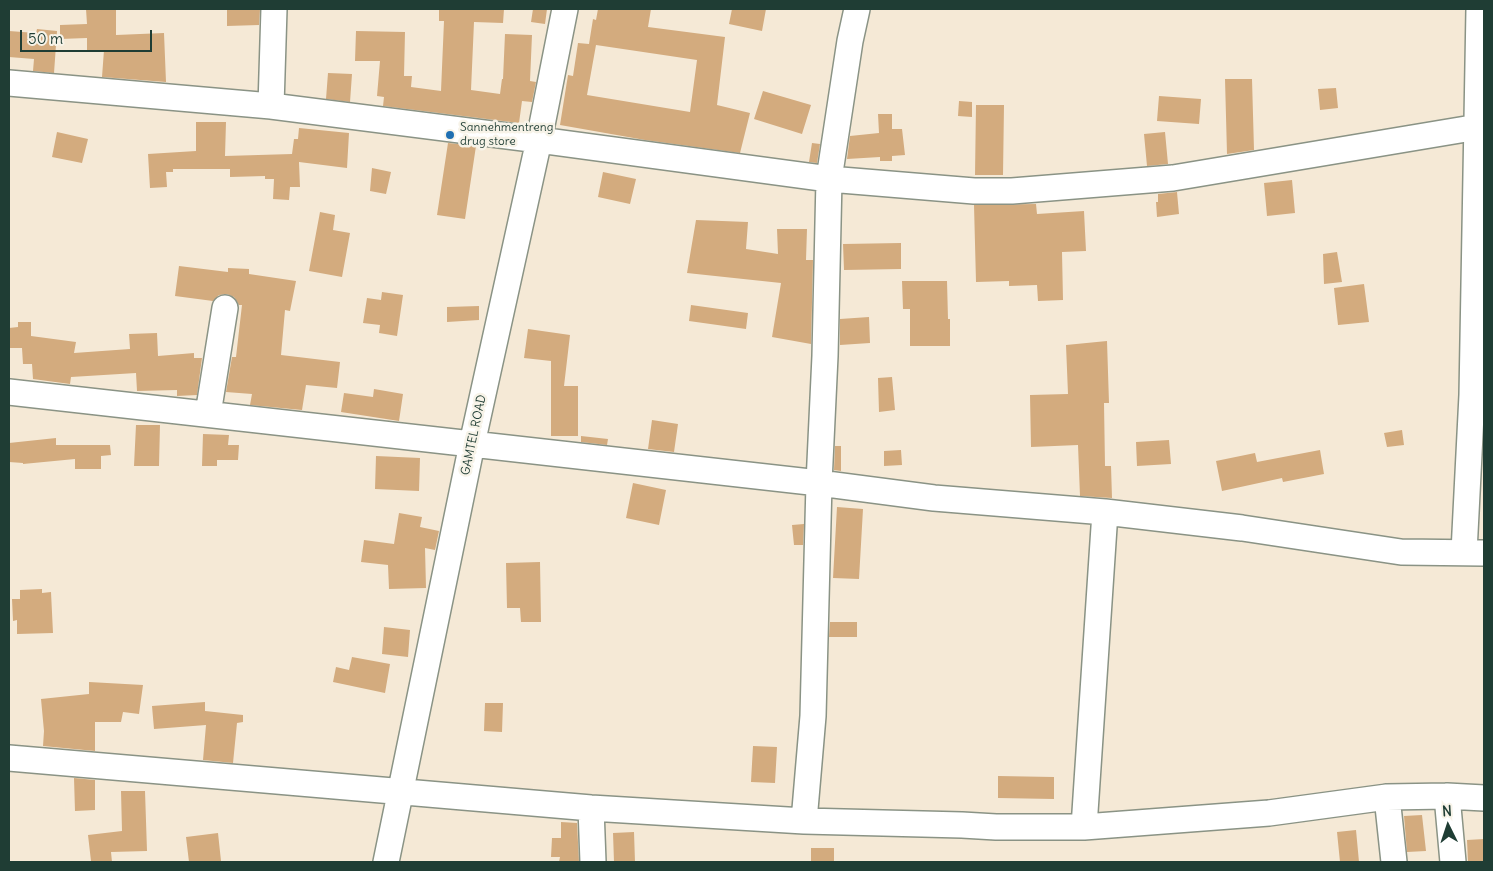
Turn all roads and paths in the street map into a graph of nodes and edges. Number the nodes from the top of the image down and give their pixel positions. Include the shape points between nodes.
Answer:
1 (274, 9) edge
2 (565, 9) edge
3 (857, 9) edge
4 (1478, 9) edge
5 (9, 82) edge
6 (272, 106) junction
7 (1480, 127) edge
8 (538, 140) junction
9 (829, 179) junction
10 (225, 308) dead end
11 (9, 392) edge
12 (1478, 394) edge
13 (208, 414) junction
14 (472, 444) junction
15 (819, 483) junction
16 (1105, 512) junction
17 (1474, 552) edge
18 (9, 758) edge
19 (399, 793) junction
20 (1447, 796) junction
21 (1387, 797) junction
22 (1484, 798) edge
23 (591, 808) junction
24 (804, 821) junction
25 (1084, 827) junction
26 (386, 862) edge
27 (593, 862) edge
28 (1394, 862) edge
29 (1453, 862) edge

1 - 6 street
2 - 8 street, GAMTEL ROAD
3 - 9 street
4 - 7 street
5 - 6 street
6 - 8 street
7 - 9 street via 1173,178 1012,190
7 - 12 street
8 - 9 street
8 - 14 street, GAMTEL ROAD
9 - 15 street
10 - 13 street
11 - 13 street
12 - 17 street
13 - 14 street
14 - 15 street
14 - 19 street, GAMTEL ROAD
15 - 16 street via 934,498
15 - 24 street via 813,716
16 - 17 street via 1401,552
16 - 25 street
18 - 19 street
19 - 23 street
19 - 26 street, GAMTEL ROAD
20 - 21 street
20 - 22 street
20 - 29 street
21 - 25 street via 1269,812
21 - 28 street
23 - 24 street
23 - 27 street
24 - 25 street

